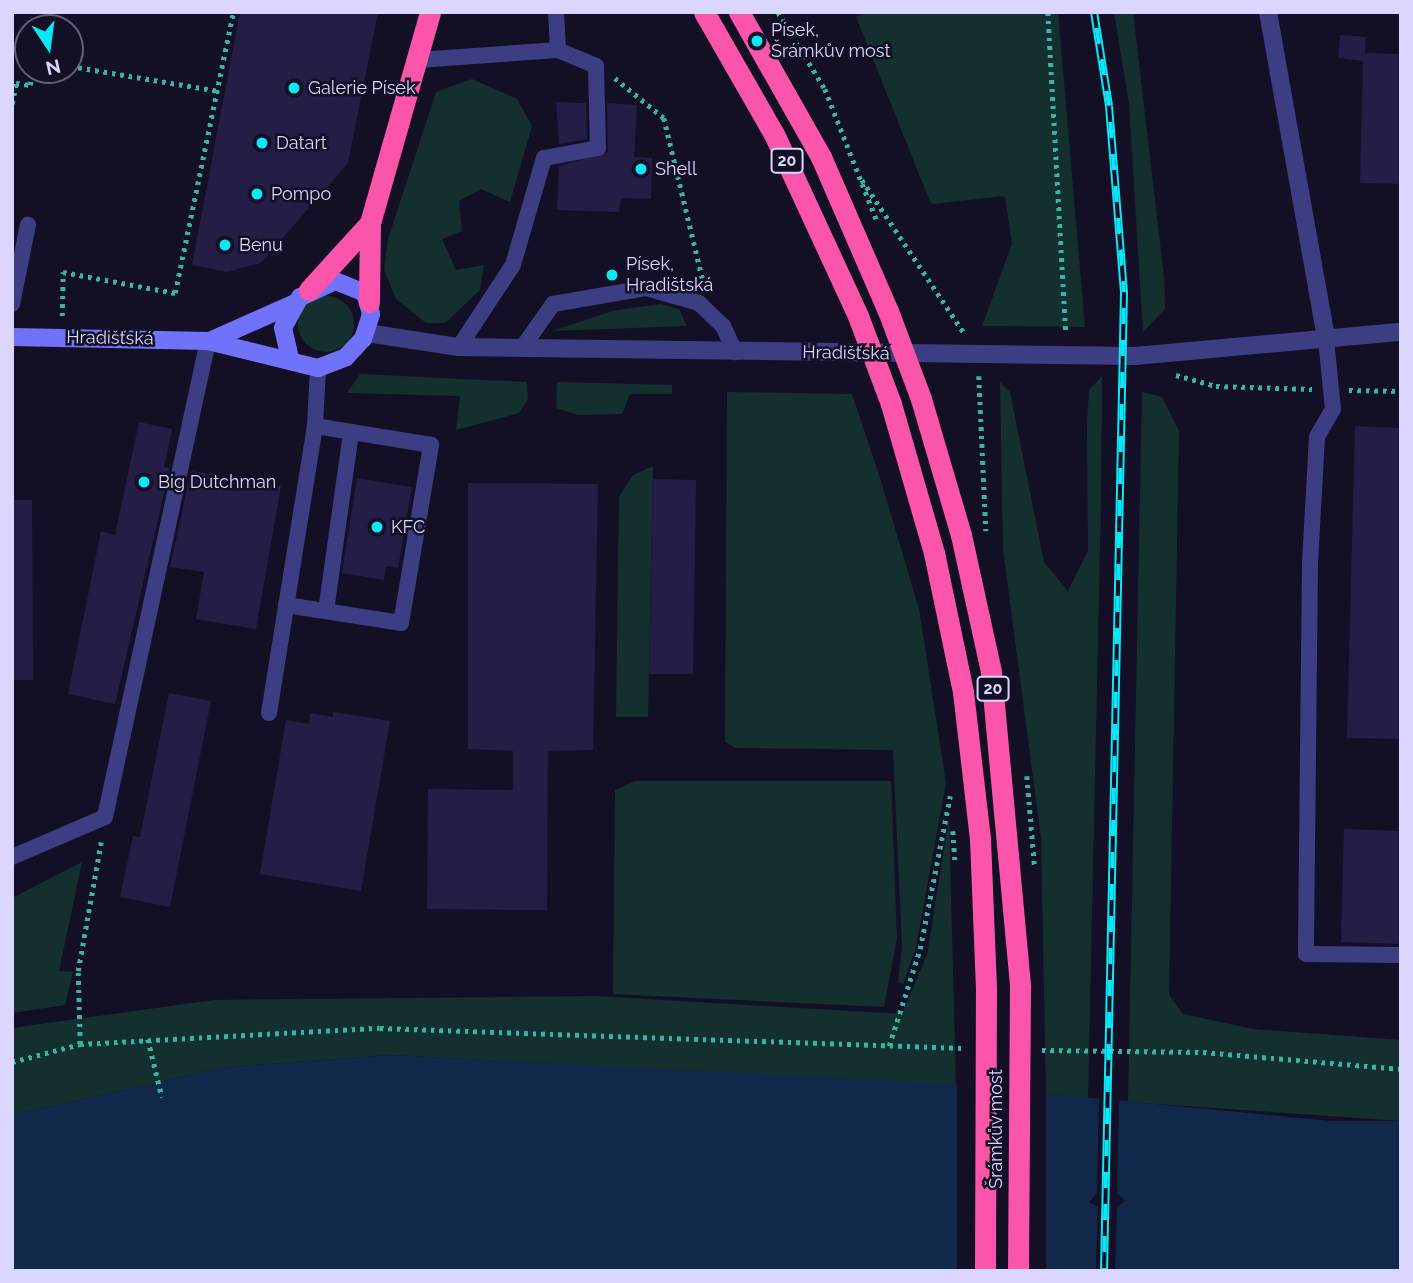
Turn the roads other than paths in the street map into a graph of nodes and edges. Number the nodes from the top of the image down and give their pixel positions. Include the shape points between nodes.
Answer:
1 (430, 12) edge
2 (556, 12) edge
3 (704, 12) edge
4 (739, 12) edge
5 (1268, 12) edge
6 (558, 50) junction
7 (418, 60) junction
8 (370, 223) junction
9 (27, 225) dead end
10 (302, 297) junction
11 (369, 302) junction
12 (12, 304) edge
13 (1401, 332) edge
14 (366, 333) junction
15 (12, 337) edge
16 (1326, 339) junction
17 (208, 341) junction
18 (460, 346) junction
19 (522, 348) junction
20 (735, 352) junction
21 (290, 359) junction
22 (318, 368) junction
23 (315, 426) junction
24 (351, 432) junction
25 (286, 605) junction
26 (326, 611) junction
27 (269, 712) dead end
28 (12, 857) edge
29 (1401, 955) edge
30 (985, 1271) edge
31 (1018, 1271) edge

1 - 7 highway
2 - 6 lane
3 - 30 highway, Šrámkův most / 20, bridge via 774,134 858,316 891,404 934,553 963,692 979,839 986,990
4 - 31 highway, Šrámkův most / 20, bridge via 821,157 888,311 921,399 961,535 991,672 1020,987
5 - 16 street
6 - 7 lane
6 - 18 lane via 596,66 598,148 544,159 513,265
7 - 8 highway
8 - 10 highway
8 - 11 highway
9 - 12 lane
10 - 11 street, Hradišťská via 344,281 359,286
10 - 17 street, Hradišťská
10 - 21 street via 282,335
11 - 14 street
13 - 16 street, Hradišťská
14 - 18 street, Hradišťská
14 - 22 street via 346,357
15 - 17 street, Hradišťská
16 - 20 street, Hradišťská via 1214,352
16 - 29 lane via 1333,409 1317,437 1310,562 1306,954
17 - 21 street, Hradišťská
17 - 28 lane via 106,817
18 - 19 street, Hradišťská
19 - 20 street, Hradišťská
19 - 20 lane via 553,304 646,288 699,303 723,326
21 - 22 street, Hradišťská
22 - 23 lane
23 - 24 lane
23 - 25 lane
24 - 26 lane
24 - 26 lane via 431,445 401,623
25 - 26 lane
25 - 27 lane

